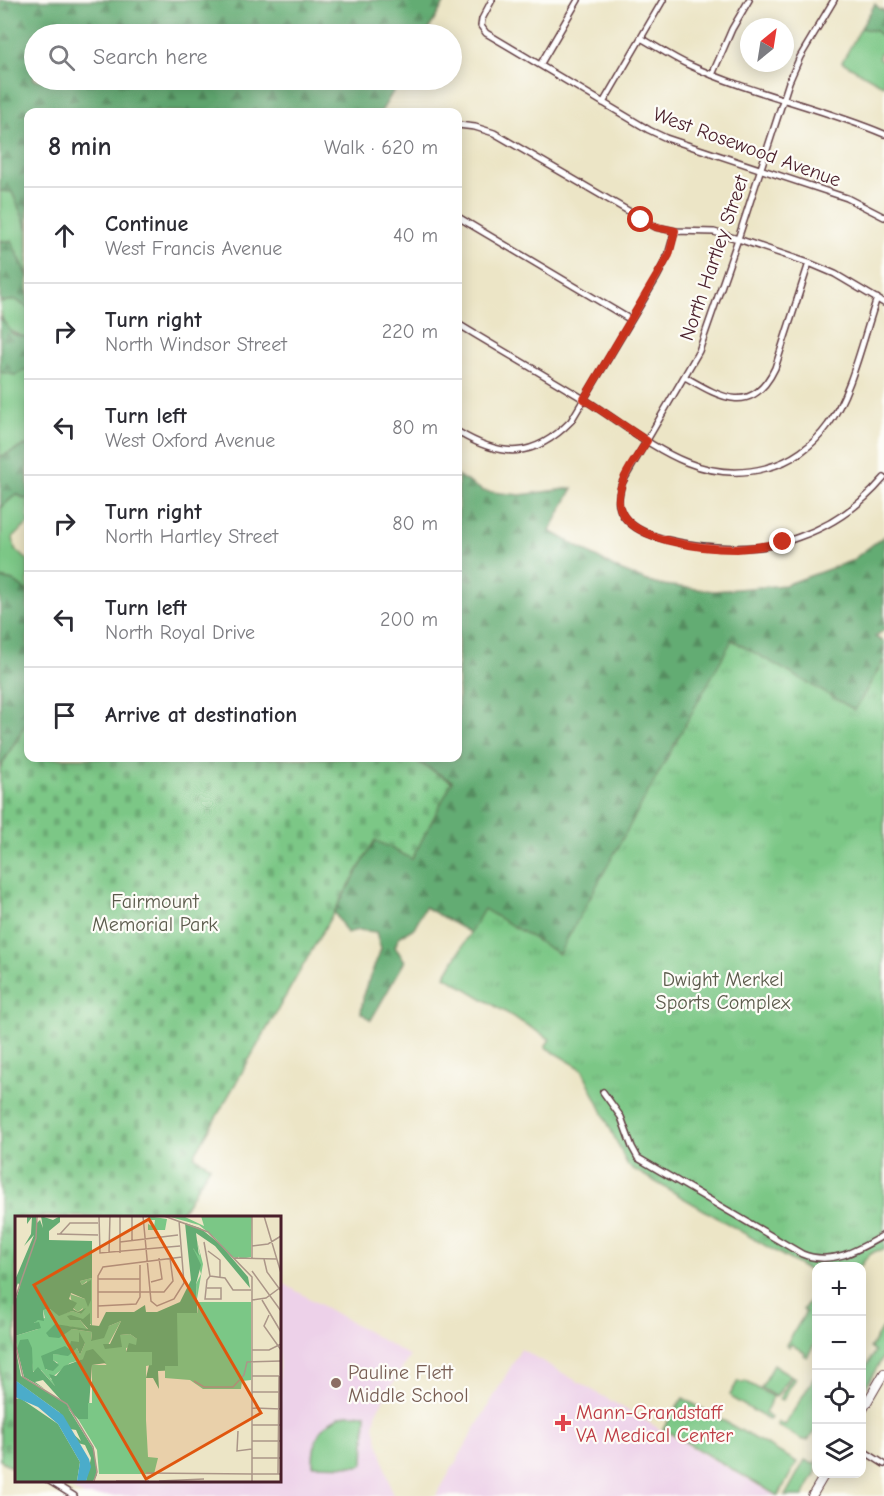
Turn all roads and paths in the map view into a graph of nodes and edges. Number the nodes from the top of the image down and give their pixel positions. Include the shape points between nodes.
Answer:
1 (492, 0) edge
2 (578, 0) edge
3 (663, 0) edge
4 (749, 0) edge
5 (834, 0) edge
6 (641, 38) junction
7 (540, 65) junction
8 (712, 75) junction
9 (784, 98) junction
10 (603, 103) junction
11 (462, 126) edge
12 (884, 134) edge
13 (760, 169) junction
14 (884, 217) edge
15 (462, 219) edge
16 (675, 231) junction
17 (738, 239) junction
18 (809, 263) junction
19 (877, 298) junction
20 (884, 303) edge
21 (631, 320) junction
22 (462, 326) edge
23 (685, 377) junction
24 (584, 399) junction
25 (462, 434) edge
26 (647, 441) junction
27 (884, 478) edge
28 (603, 1092) dead end
29 (884, 1236) edge
30 (884, 1373) edge
31 (866, 1403) edge
32 (866, 1453) edge
33 (884, 1464) edge
34 (822, 1478) edge
35 (51, 1481) edge
36 (74, 1496) edge
37 (812, 1496) edge

1 - 7 street, West Rosewood Avenue via 482,19 486,33
2 - 7 street
3 - 6 street
4 - 8 street
5 - 9 street, North Hartley Street via 801,57
6 - 8 street
6 - 10 street
7 - 10 street, West Rosewood Avenue
8 - 9 street
9 - 12 street
9 - 13 street, North Hartley Street
10 - 13 street, West Rosewood Avenue via 666,138
11 - 16 street via 494,133 641,220
13 - 14 street, West Rosewood Avenue via 847,198
13 - 17 street, North Hartley Street
15 - 21 street
16 - 17 street via 714,232
16 - 21 street via 669,255
17 - 18 street
17 - 23 street, North Hartley Street via 699,351
18 - 19 street
18 - 23 street via 775,368 759,392 746,398 727,399
19 - 20 street
19 - 26 street via 843,400 829,424 800,453 778,465 728,473 682,462
21 - 24 street
22 - 24 street
23 - 26 street, North Hartley Street
24 - 25 street via 558,435 522,451 485,447
24 - 26 street
26 - 27 street, North Hartley Street via 622,483 619,506 625,519 650,536 710,548 762,547 798,538 855,507
28 - 29 street via 617,1108 638,1158 795,1251 818,1259 836,1258
30 - 31 main road
32 - 33 street
34 - 37 main road
35 - 36 street

